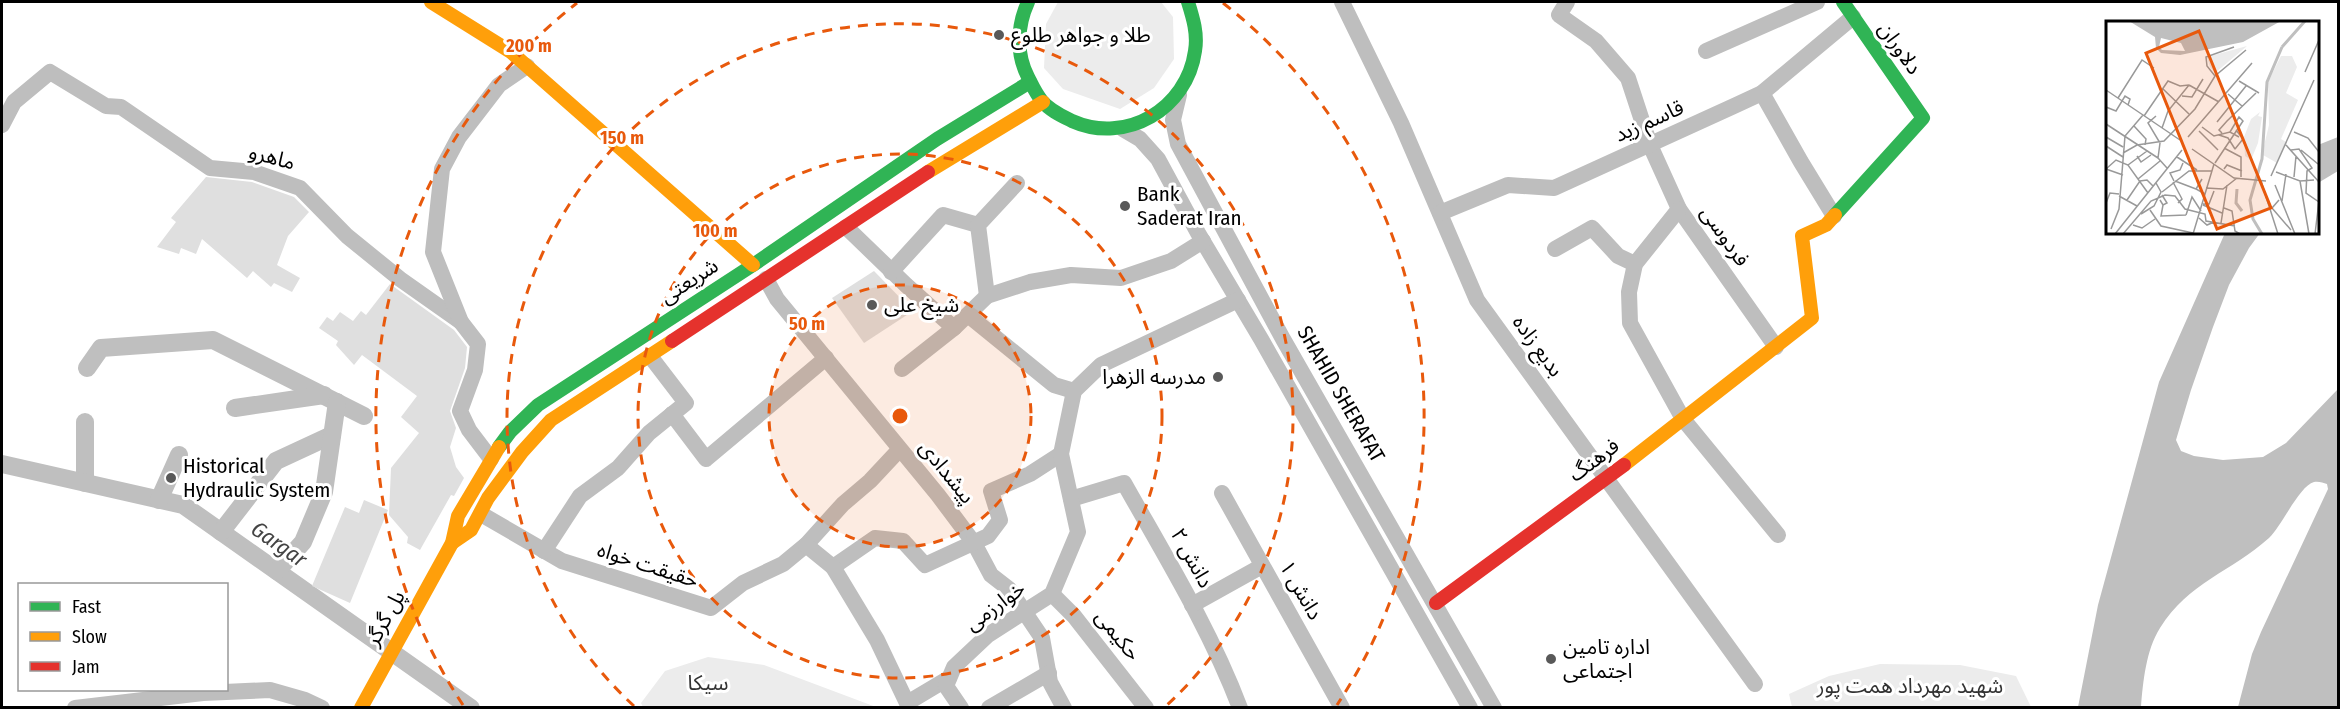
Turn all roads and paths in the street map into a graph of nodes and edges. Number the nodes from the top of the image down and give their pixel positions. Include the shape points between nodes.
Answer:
1 (431, 2) edge
2 (1028, 2) edge
3 (1188, 2) edge
4 (1342, 2) edge
5 (1567, 2) edge
6 (1817, 2) edge
7 (1843, 2) edge
8 (1853, 17) junction
9 (1706, 51) dead end
10 (527, 66) junction
11 (1030, 82) junction
12 (1762, 93) junction
13 (1179, 95) junction
14 (1043, 102) junction
15 (2, 125) edge
16 (1123, 129) junction
17 (1650, 145) junction
18 (1017, 183) dead end
19 (1679, 209) junction
20 (1440, 213) junction
21 (1834, 216) junction
22 (978, 225) junction
23 (846, 227) junction
24 (1203, 241) junction
25 (1555, 249) dead end
26 (1635, 264) junction
27 (753, 265) junction
28 (891, 272) junction
29 (766, 279) junction
30 (987, 296) junction
31 (1238, 300) junction
32 (968, 315) junction
33 (461, 322) junction
34 (954, 328) junction
35 (1776, 347) junction
36 (650, 356) junction
37 (826, 358) junction
38 (902, 369) dead end
39 (1074, 390) junction
40 (672, 414) junction
41 (1683, 419) junction
42 (899, 450) junction
43 (1061, 454) junction
44 (491, 459) junction
45 (1606, 479) junction
46 (1222, 493) dead end
47 (1071, 499) junction
48 (482, 514) junction
49 (1778, 535) dead end
50 (452, 543) junction
51 (974, 543) junction
52 (806, 545) junction
53 (544, 551) junction
54 (439, 564) joint
55 (1262, 566) junction
56 (833, 567) junction
57 (1052, 594) junction
58 (1436, 603) junction
59 (1192, 605) junction
60 (1024, 611) junction
61 (1049, 674) junction
62 (949, 678) junction
63 (1755, 684) dead end
64 (75, 708) edge
65 (322, 708) edge
66 (361, 708) edge
67 (961, 708) edge
68 (989, 708) edge
69 (1064, 708) edge
70 (1146, 708) edge
71 (1240, 708) edge
72 (1342, 708) edge
73 (1470, 708) edge
74 (1494, 708) edge

1 - 10 main road
2 - 11 main road via 1019,35 1022,65
3 - 13 main road via 1198,42 1192,70
4 - 20 street, بدیع زاده
5 - 17 street, فردوسی via 1558,15 1596,41 1628,78
6 - 9 street
7 - 8 main road, دلاوران
8 - 12 street, قاسم زید
8 - 21 main road, دلاوران via 1923,118
10 - 27 main road
10 - 33 street via 500,85 459,137 442,169 433,252
11 - 14 main road
11 - 27 main road, شریعتی via 937,139
12 - 17 street, قاسم زید
12 - 21 street
13 - 16 main road via 1154,117
13 - 58 street, SHAHID SHERAFAT via 1173,120 1178,144 1277,329
14 - 16 main road via 1060,116 1090,128
14 - 23 main road, شریعتی via 954,154
15 - 33 street, ماهرو via 14,102 50,72 106,106 121,107 210,168 254,172 300,188 347,236
16 - 24 street, SHAHID SHERAFAT via 1140,139 1158,159
17 - 19 street, فردوسی
17 - 20 street, قاسم زید via 1554,188 1508,185
18 - 22 street
19 - 26 street
19 - 35 street, فردوسی
20 - 45 street, بدیع زاده via 1477,300
21 - 35 main road, فرهنگ via 1826,225 1802,236 1812,318
22 - 28 street via 944,215
22 - 30 street
23 - 28 street
23 - 29 main road, شریعتی
24 - 30 street via 1171,261 1121,278 1071,275 1030,282
24 - 31 street, SHAHID SHERAFAT
25 - 26 street via 1592,228 1618,256
26 - 41 street via 1629,292 1630,323
27 - 44 main road, شریعتی via 538,405 510,432
28 - 34 street
29 - 36 main road, شریعتی
29 - 37 street, پیشدادی via 777,299
30 - 32 street
31 - 39 street via 1101,365
31 - 73 street, SHAHID SHERAFAT
32 - 34 street
32 - 39 street via 1054,385
33 - 44 street via 478,344 475,370 460,411
34 - 38 street
35 - 41 main road, فرهنگ
36 - 40 street via 686,403
36 - 48 main road, شریعتی via 551,420 488,498
37 - 40 street via 706,459
37 - 42 street, پیشدادی
39 - 43 street
40 - 53 street via 618,468 580,496
41 - 45 main road, فرهنگ
41 - 49 street
42 - 51 street, پیشدادی
42 - 52 street, حقیقت خواه
43 - 47 street, خوارزمی
43 - 51 street via 1030,474 991,491 1000,520 988,536
44 - 50 main road, شریعتی via 458,516
45 - 58 main road, فرهنگ
45 - 63 street, بدیع زاده
46 - 55 street, دانش ۱
47 - 57 street, خوارزمی via 1078,531
47 - 59 street, دانش ۲ via 1124,483
48 - 50 main road, شریعتی via 471,530
48 - 53 street, حقیقت خواه
50 - 54 main road, شریعتی
51 - 56 street via 925,565 903,541 875,538
51 - 60 street, پیشدادی via 991,575 1009,589
52 - 53 street, حقیقت خواه via 783,564 743,583 711,608 562,561
52 - 56 street
54 - 66 main road, پل گرگر
55 - 59 street
55 - 72 street, دانش ۱
56 - 62 street via 877,640 907,703
57 - 60 street, خوارزمی
57 - 70 street, حکیمی
58 - 74 street, SHAHID SHERAFAT
59 - 71 street, دانش ۲
60 - 61 street, پیشدادی via 1042,638
60 - 62 street, خوارزمی via 988,634 954,667
61 - 68 street
61 - 69 street, پیشدادی
62 - 67 street via 946,686
64 - 65 street via 203,693 270,690

